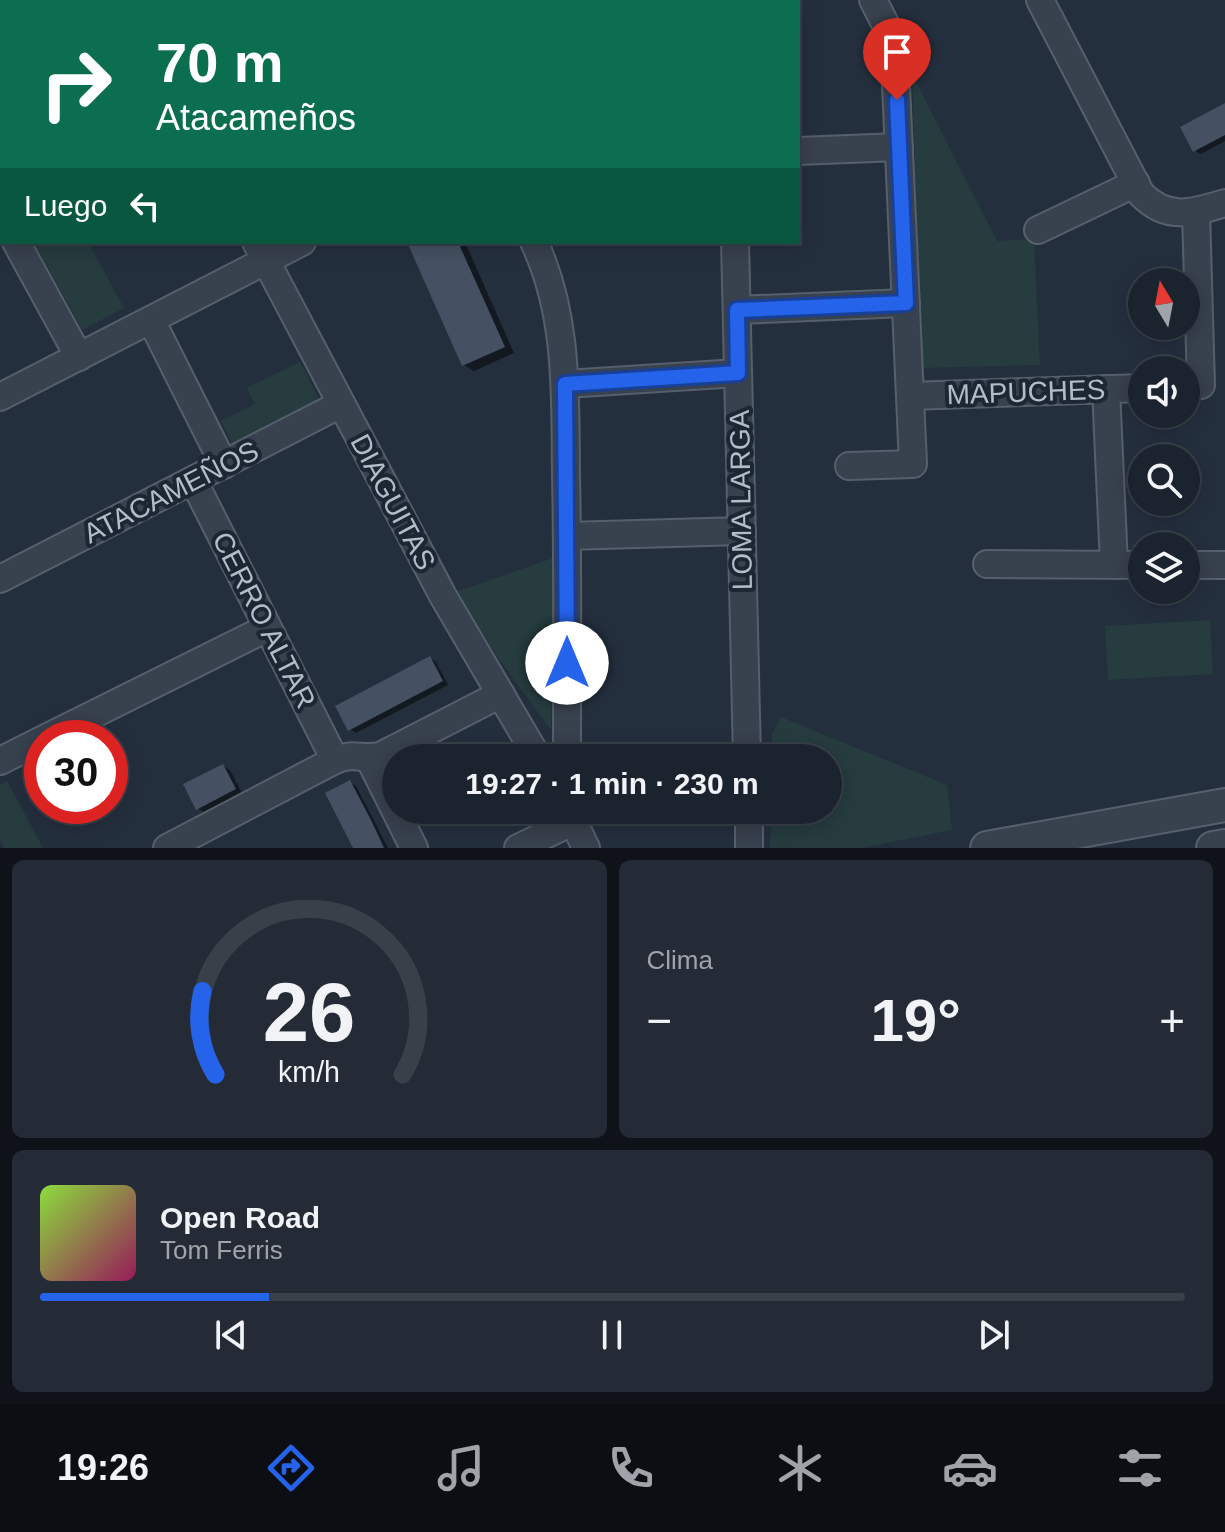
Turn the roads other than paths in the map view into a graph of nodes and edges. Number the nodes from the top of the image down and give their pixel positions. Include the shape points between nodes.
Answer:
1 (873, 0) edge
2 (1040, 0) edge
3 (899, 147) junction
4 (800, 151) edge
5 (1136, 183) junction
6 (1225, 203) edge
7 (1196, 212) junction
8 (1038, 230) dead end
9 (17, 244) edge
10 (293, 244) edge
11 (535, 244) edge
12 (735, 244) edge
13 (260, 251) edge
14 (906, 303) junction
15 (737, 310) junction
16 (151, 320) junction
17 (79, 357) junction
18 (738, 373) junction
19 (565, 384) junction
20 (1204, 385) edge
21 (1128, 388) edge
22 (1106, 389) junction
23 (910, 396) junction
24 (0, 397) edge
25 (341, 404) junction
26 (224, 465) junction
27 (849, 466) dead end
28 (193, 480) junction
29 (742, 531) junction
30 (567, 536) junction
31 (987, 564) dead end
32 (1114, 565) junction
33 (1128, 565) edge
34 (1200, 565) edge
35 (1225, 565) edge
36 (0, 579) edge
37 (267, 628) junction
38 (501, 694) junction
39 (82, 720) edge
40 (530, 744) edge
41 (567, 744) edge
42 (747, 744) edge
43 (24, 749) edge
44 (369, 758) junction
45 (335, 760) junction
46 (0, 761) edge
47 (1225, 805) edge
48 (553, 824) edge
49 (574, 824) edge
50 (749, 824) edge
51 (1031, 844) edge
52 (1225, 846) edge
53 (167, 848) edge
54 (414, 848) edge
55 (518, 848) edge
56 (586, 848) edge
57 (749, 848) edge
58 (987, 848) edge
59 (1213, 848) edge

1 - 3 street via 894,41
2 - 5 street
3 - 4 street
3 - 14 street
5 - 7 street via 1161,210
5 - 8 street
6 - 7 street
7 - 20 street
9 - 17 street
10 - 13 street
11 - 19 street via 558,317
12 - 15 street, LOMA LARGA
13 - 16 street
13 - 25 street, DIAGUITAS
14 - 15 street
14 - 23 street
15 - 18 street, LOMA LARGA
16 - 17 street
16 - 26 street
17 - 24 street
18 - 19 street
18 - 29 street, LOMA LARGA
19 - 30 street
21 - 22 street, MAPUCHES
22 - 23 street, MAPUCHES
22 - 32 street
23 - 27 street via 913,464
25 - 26 street, ATACAMEÑOS
25 - 38 street, DIAGUITAS
26 - 28 street, ATACAMEÑOS
28 - 36 street, ATACAMEÑOS
28 - 37 street, CERRO ALTAR
29 - 30 street
29 - 42 street, LOMA LARGA
30 - 41 street
31 - 32 street
32 - 33 street
34 - 35 street
37 - 39 street
37 - 45 street, CERRO ALTAR
38 - 40 street, DIAGUITAS
38 - 44 street
43 - 46 street
44 - 45 street via 351,754
44 - 54 street
45 - 53 street
47 - 51 street
48 - 55 street
49 - 56 street
50 - 57 street
51 - 58 street
52 - 59 street

